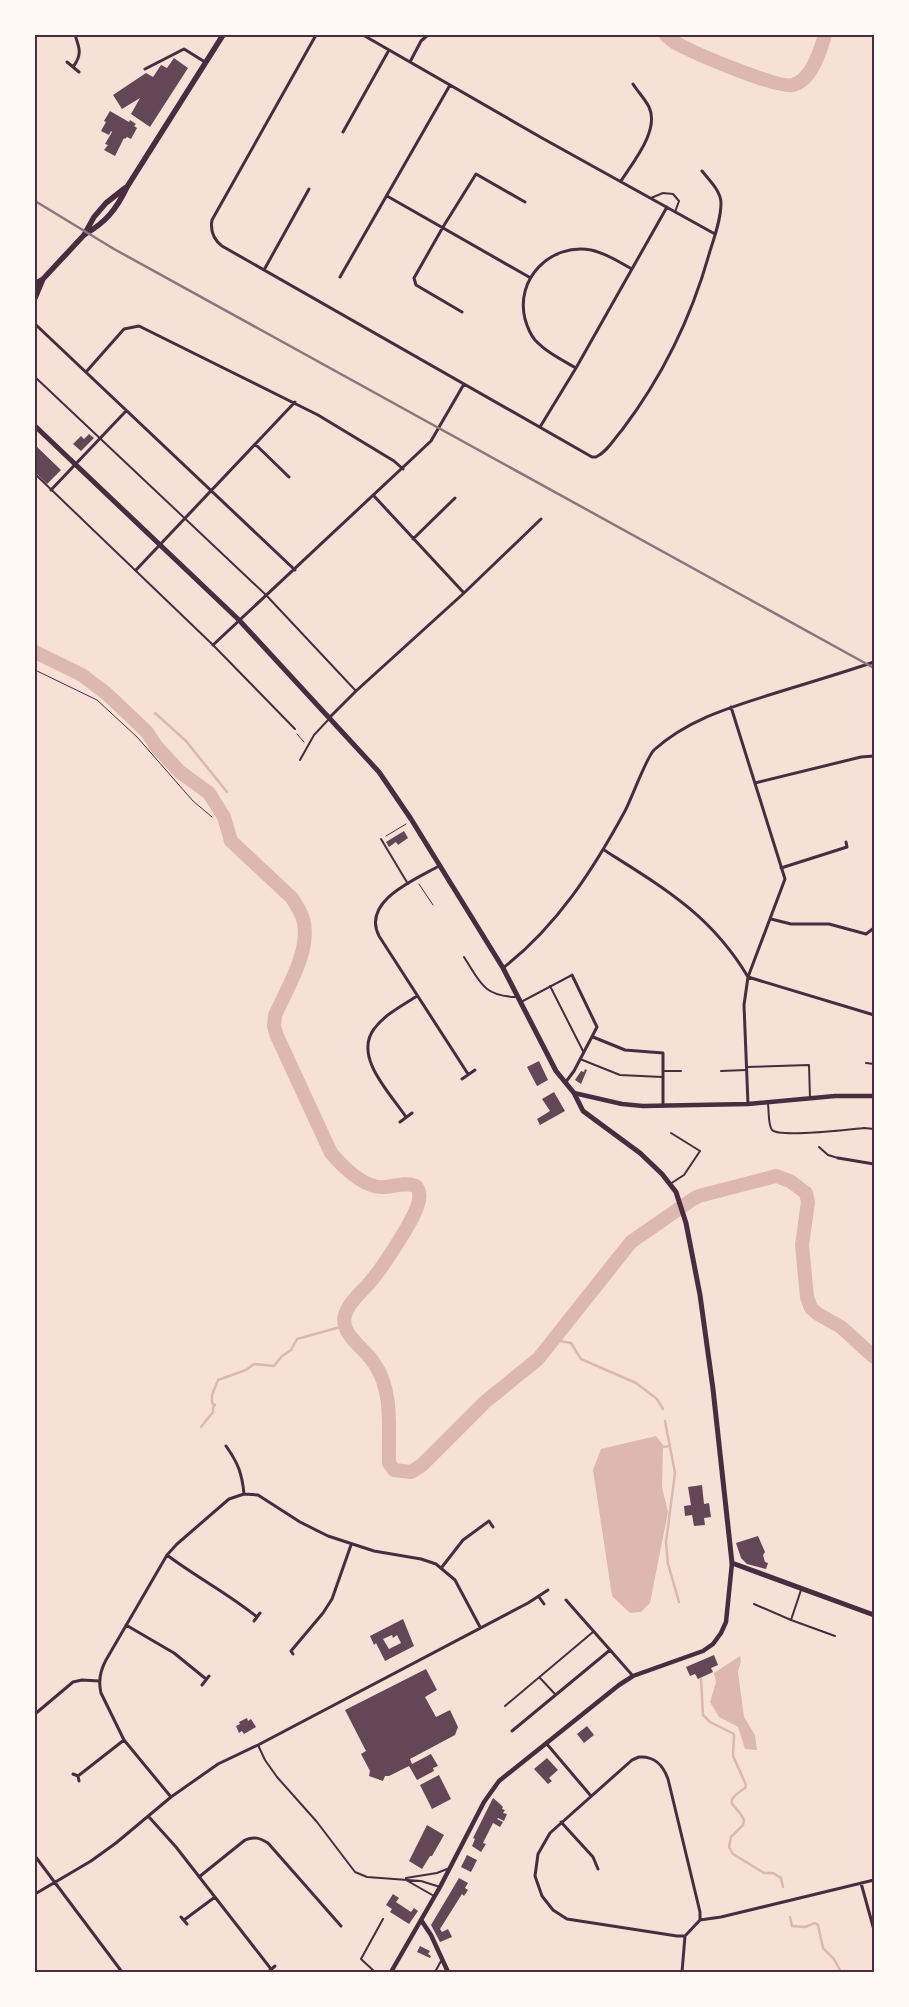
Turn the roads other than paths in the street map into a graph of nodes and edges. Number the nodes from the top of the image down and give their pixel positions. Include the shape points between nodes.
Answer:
1 (75, 35) edge
2 (222, 35) edge
3 (316, 35) edge
4 (363, 35) edge
5 (428, 35) edge
6 (389, 50) junction
7 (67, 62) dead end
8 (205, 62) junction
9 (410, 62) junction
10 (73, 67) junction
11 (145, 69) dead end
12 (79, 72) dead end
13 (633, 84) dead end
14 (450, 85) junction
15 (342, 132) dead end
16 (702, 171) dead end
17 (621, 181) junction
18 (127, 187) junction
19 (309, 189) dead end
20 (387, 196) junction
21 (651, 198) junction
22 (525, 202) dead end
23 (667, 207) junction
24 (675, 212) junction
25 (443, 227) junction
26 (715, 234) junction
27 (84, 235) junction
28 (632, 269) junction
29 (264, 270) junction
30 (340, 276) dead end
31 (529, 277) junction
32 (43, 279) junction
33 (35, 284) edge
34 (35, 298) edge
35 (462, 312) dead end
36 (35, 324) edge
37 (576, 368) junction
38 (86, 372) junction
39 (35, 377) edge
40 (464, 384) junction
41 (295, 402) junction
42 (126, 411) junction
43 (35, 426) edge
44 (540, 427) junction
45 (100, 439) junction
46 (255, 444) junction
47 (76, 464) junction
48 (403, 469) junction
49 (35, 474) edge
50 (289, 477) dead end
51 (51, 490) junction
52 (211, 490) junction
53 (374, 496) junction
54 (455, 498) dead end
55 (185, 519) junction
56 (541, 519) dead end
57 (413, 539) junction
58 (160, 544) junction
59 (136, 570) junction
60 (295, 570) junction
61 (464, 593) junction
62 (266, 595) junction
63 (239, 620) junction
64 (213, 645) junction
65 (874, 662) edge
66 (356, 691) junction
67 (731, 707) junction
68 (330, 718) junction
69 (294, 729) road end
70 (874, 756) edge
71 (300, 760) dead end
72 (755, 783) junction
73 (381, 840) road end
74 (846, 842) dead end
75 (604, 850) junction
76 (439, 866) junction
77 (781, 868) junction
78 (408, 884) junction
79 (771, 918) junction
80 (874, 928) edge
81 (464, 957) dead end
82 (503, 968) junction
83 (572, 975) joint
84 (748, 977) junction
85 (550, 986) junction
86 (417, 996) junction
87 (518, 996) junction
88 (521, 1002) junction
89 (874, 1015) edge
90 (593, 1037) junction
91 (584, 1053) junction
92 (580, 1059) junction
93 (866, 1063) dead end
94 (874, 1064) edge
95 (746, 1068) junction
96 (475, 1070) dead end
97 (664, 1071) junction
98 (681, 1071) dead end
99 (722, 1071) dead end
100 (468, 1074) junction
101 (664, 1077) junction
102 (462, 1079) dead end
103 (564, 1083) junction
104 (574, 1093) junction
105 (874, 1096) edge
106 (810, 1098) junction
107 (768, 1102) junction
108 (748, 1104) junction
109 (664, 1106) junction
110 (412, 1113) dead end
111 (406, 1117) junction
112 (400, 1122) dead end
113 (874, 1129) edge
114 (671, 1134) dead end
115 (819, 1147) dead end
116 (838, 1158) joint
117 (874, 1164) edge
118 (670, 1184) junction
119 (226, 1446) dead end
120 (244, 1494) junction
121 (493, 1527) dead end
122 (351, 1544) junction
123 (167, 1555) junction
124 (732, 1563) junction
125 (442, 1568) junction
126 (802, 1589) junction
127 (548, 1590) dead end
128 (539, 1597) junction
129 (566, 1600) dead end
130 (544, 1604) dead end
131 (754, 1604) dead end
132 (874, 1615) edge
133 (791, 1620) junction
134 (254, 1621) dead end
135 (126, 1625) junction
136 (480, 1627) junction
137 (594, 1631) junction
138 (835, 1636) dead end
139 (610, 1650) junction
140 (294, 1654) dead end
141 (633, 1676) junction
142 (540, 1678) junction
143 (99, 1681) junction
144 (202, 1685) dead end
145 (556, 1694) junction
146 (505, 1706) dead end
147 (35, 1714) edge
148 (512, 1731) dead end
149 (124, 1740) junction
150 (546, 1742) junction
151 (258, 1746) junction
152 (73, 1774) dead end
153 (591, 1796) junction
154 (171, 1797) junction
155 (150, 1816) junction
156 (561, 1822) junction
157 (35, 1856) edge
158 (450, 1867) junction
159 (598, 1869) dead end
160 (199, 1877) junction
161 (404, 1879) junction
162 (874, 1880) edge
163 (55, 1882) junction
164 (861, 1883) junction
165 (440, 1887) junction
166 (35, 1894) edge
167 (435, 1896) junction
168 (215, 1897) junction
169 (383, 1919) dead end
170 (421, 1920) junction
171 (700, 1920) junction
172 (187, 1924) dead end
173 (341, 1926) dead end
174 (874, 1930) edge
175 (684, 1936) junction
176 (443, 1960) junction
177 (271, 1969) edge
178 (122, 1972) edge
179 (375, 1972) edge
180 (391, 1972) edge
181 (435, 1972) edge
182 (448, 1972) edge
183 (682, 1972) edge

1 - 10 street via 81,50
2 - 8 highway
3 - 29 street via 212,220 211,232 217,243
4 - 6 street
5 - 9 street
6 - 9 street
6 - 15 street
7 - 10 street
8 - 11 street via 184,49
8 - 18 highway
9 - 14 street
10 - 12 street
13 - 17 street via 650,108 652,126
14 - 17 street
14 - 20 street
16 - 26 street via 720,197
17 - 21 street
18 - 27 highway via 106,203
18 - 27 highway via 115,209 101,225
19 - 29 street
20 - 25 street
20 - 30 street
21 - 23 street
21 - 24 lane via 663,193 673,194 679,201
22 - 25 street via 476,174
23 - 24 street
23 - 28 street
24 - 26 street
25 - 31 street
25 - 35 street via 414,282
26 - 44 street via 697,295 670,353 645,396 600,455 592,457
27 - 32 highway
28 - 31 street via 603,253 574,249 547,258
28 - 37 street
29 - 40 street
31 - 37 street via 523,311 527,326 534,339
32 - 33 highway
32 - 34 highway
36 - 38 street
37 - 44 street
38 - 41 street via 124,329 139,326
38 - 42 street
39 - 45 lane
40 - 44 street
40 - 48 street via 431,442
41 - 46 street
41 - 48 street
42 - 45 street
42 - 52 street
43 - 47 main road
45 - 47 street
45 - 55 lane
46 - 50 street
46 - 52 street
47 - 51 street
47 - 58 main road
48 - 53 street
49 - 51 lane
51 - 59 lane
52 - 55 street
52 - 60 street
53 - 57 street
53 - 60 street
54 - 57 street
55 - 58 street
55 - 62 lane
56 - 61 street
57 - 61 street
58 - 59 street
58 - 63 main road
59 - 64 lane
60 - 62 street
61 - 66 street
62 - 63 street
62 - 66 lane
63 - 64 street
63 - 68 main road
64 - 69 lane
65 - 67 street
66 - 68 street
67 - 72 street
67 - 75 street via 702,718 653,751
68 - 71 lane via 314,735
68 - 76 main road via 378,772
70 - 72 street
72 - 77 street
73 - 78 lane
74 - 77 street via 848,846
75 - 82 street via 544,931
75 - 84 street via 692,908 724,943
76 - 78 street
76 - 82 main road
77 - 79 street via 784,884
78 - 86 street via 380,905 375,925
79 - 80 street via 792,924 829,924 866,934
79 - 84 street
81 - 87 lane via 483,988 500,996
82 - 87 main road
83 - 85 lane
83 - 90 street via 596,1023
84 - 89 street
84 - 95 street via 744,1005
85 - 88 lane
85 - 91 lane
86 - 100 street
86 - 111 street via 374,1028 367,1049 370,1063
87 - 88 main road
88 - 103 main road
90 - 91 street
90 - 97 street via 625,1050 663,1053
91 - 92 street
92 - 101 lane via 620,1076
92 - 103 street
93 - 94 lane
95 - 99 lane
95 - 106 lane via 809,1065
95 - 108 street
96 - 100 street
97 - 98 lane
97 - 101 street
100 - 102 street
101 - 109 street
103 - 104 main road
104 - 109 main road via 622,1104
104 - 118 main road via 583,1111 640,1153
105 - 106 main road
106 - 107 main road
107 - 108 main road
107 - 113 lane via 770,1128 776,1133 793,1135
108 - 109 main road
110 - 111 street
111 - 112 street
114 - 118 lane via 700,1151 684,1175
115 - 116 lane
116 - 117 street
118 - 124 main road via 676,1192 686,1223 702,1304
119 - 120 street via 242,1473
120 - 122 street via 266,1499 300,1522
120 - 123 street via 223,1503
121 - 125 street via 489,1521 469,1534
122 - 125 street via 421,1559
122 - 140 street via 332,1598 291,1651
123 - 134 street via 259,1615
123 - 135 street
124 - 126 main road
124 - 141 main road via 726,1622 713,1644 695,1654
125 - 136 street via 455,1580
126 - 132 main road
126 - 133 lane
127 - 128 street
128 - 130 street
128 - 136 street
129 - 137 street
131 - 133 lane
133 - 138 lane
135 - 143 street via 103,1666
135 - 144 street via 174,1653 208,1678
136 - 151 street
137 - 139 street
137 - 142 lane
139 - 141 street
139 - 145 street
141 - 150 main road
142 - 145 lane
142 - 146 lane
143 - 147 street via 73,1682
143 - 149 street via 104,1701
145 - 148 street
149 - 152 street via 79,1778
149 - 154 street
150 - 153 street
150 - 158 main road via 491,1791
151 - 154 street via 218,1764
151 - 161 lane via 276,1776 355,1872 367,1878
153 - 156 street
153 - 171 street via 632,1760 646,1757 660,1763 668,1779
154 - 155 street
155 - 160 street
155 - 163 street via 104,1852
156 - 159 street via 593,1857
156 - 175 street via 543,1843 535,1865 538,1887 553,1910 575,1921
157 - 163 street
158 - 161 lane via 437,1873
158 - 165 main road
160 - 168 street
160 - 173 street via 245,1840 259,1838 268,1843
161 - 165 lane
161 - 167 lane
162 - 164 street
163 - 166 street
163 - 178 street
164 - 171 street
164 - 174 street
165 - 167 main road
167 - 170 main road
168 - 172 street via 183,1919
168 - 177 street
169 - 179 lane via 361,1959
170 - 176 main road
170 - 180 main road
171 - 175 street
175 - 183 street
176 - 181 lane
176 - 182 main road

